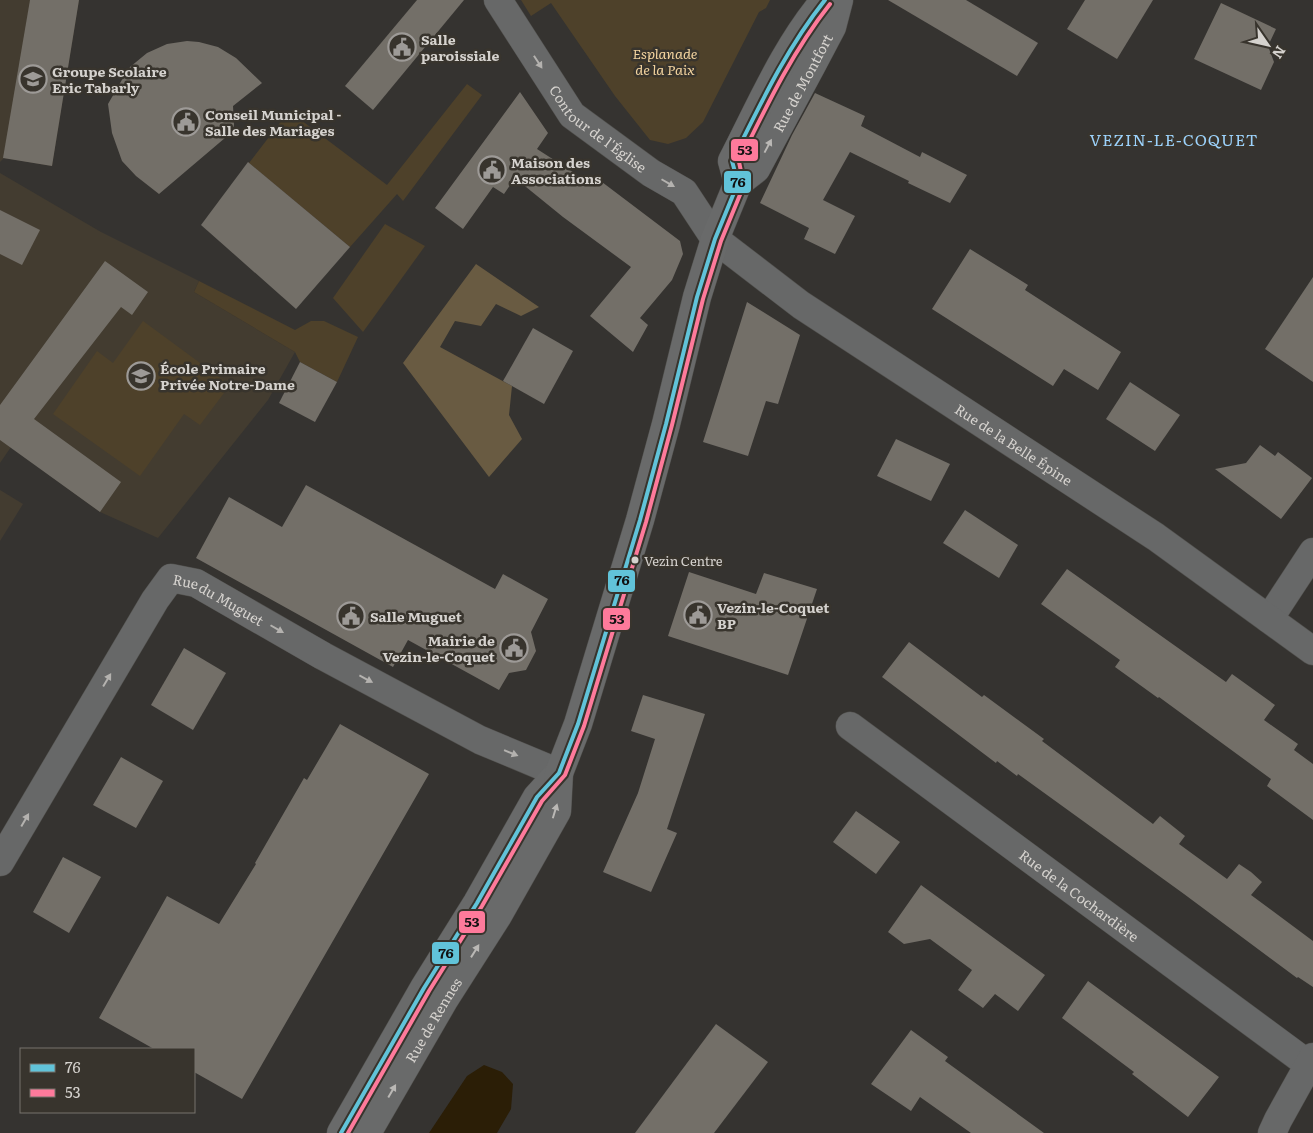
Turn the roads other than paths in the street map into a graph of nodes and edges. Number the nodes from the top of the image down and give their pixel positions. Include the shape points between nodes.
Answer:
1 (498, 0) edge
2 (825, 0) edge
3 (839, 0) edge
4 (738, 183) junction
5 (715, 239) junction
6 (1313, 552) edge
7 (1269, 619) junction
8 (1313, 651) edge
9 (850, 726) dead end
10 (559, 773) junction
11 (0, 862) edge
12 (1311, 1061) edge
13 (341, 1133) edge
14 (367, 1133) edge
15 (1272, 1133) edge

1 -> 5 street, Contour de l'Église via 572,114 651,173 684,192
2 - 4 main road, Rue de Montfort via 812,15 773,81 732,161
4 -> 3 main road, Rue de Montfort via 756,169 832,27
4 - 5 main road, Rue de Montfort
5 - 7 street, Rue de la Belle Épine via 800,305 1156,537
5 - 10 main road, Rue de Rennes via 640,520 578,724
6 - 7 street
7 - 8 street, Rue de la Belle Épine
9 - 12 street, Rue de la Cochardière
11 -> 10 street, Rue du Muguet via 171,578 196,583 480,740
10 - 13 main road, Rue de Rennes via 537,797
14 -> 10 main road, Rue de Rennes via 557,811
12 - 15 street

